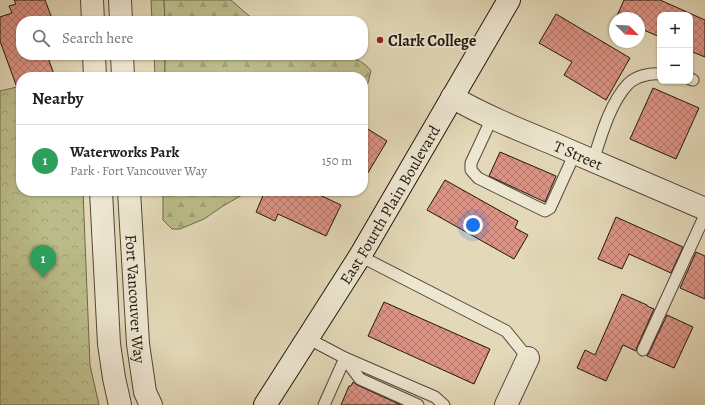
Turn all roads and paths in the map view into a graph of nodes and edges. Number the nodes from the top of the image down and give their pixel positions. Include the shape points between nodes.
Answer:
1 (92, 0) edge
2 (120, 0) edge
3 (509, 0) edge
4 (93, 16) edge
5 (121, 16) edge
6 (94, 60) edge
7 (122, 60) edge
8 (95, 72) edge
9 (123, 72) edge
10 (657, 74) edge
11 (452, 97) junction
12 (492, 118) junction
13 (584, 157) junction
14 (101, 196) edge
15 (129, 196) edge
16 (705, 209) edge
17 (705, 216) edge
18 (360, 256) junction
19 (307, 338) junction
20 (643, 350) dead end
21 (345, 358) junction
22 (528, 358) joint
23 (120, 405) edge
24 (151, 405) edge
25 (265, 405) edge
26 (324, 405) edge
27 (418, 405) edge
28 (444, 405) edge
29 (506, 405) edge

1 - 4 street
2 - 5 street
3 - 11 street, East Fourth Plain Boulevard
6 - 8 street
7 - 9 street
10 - 13 lane via 642,76 629,83
11 - 12 street, T Street
11 - 18 street, East Fourth Plain Boulevard
12 - 13 street, T Street
12 - 13 lane via 471,163 471,170 478,178 545,211 550,208
13 - 16 street, T Street
14 - 23 street, Fort Vancouver Way via 108,344
15 - 24 street, Fort Vancouver Way via 138,344 145,392
17 - 20 lane
18 - 19 street, East Fourth Plain Boulevard
18 - 22 lane via 506,330
19 - 21 lane
19 - 25 street, East Fourth Plain Boulevard
21 - 26 lane
21 - 27 lane via 360,379
21 - 28 lane via 435,397
22 - 29 street

